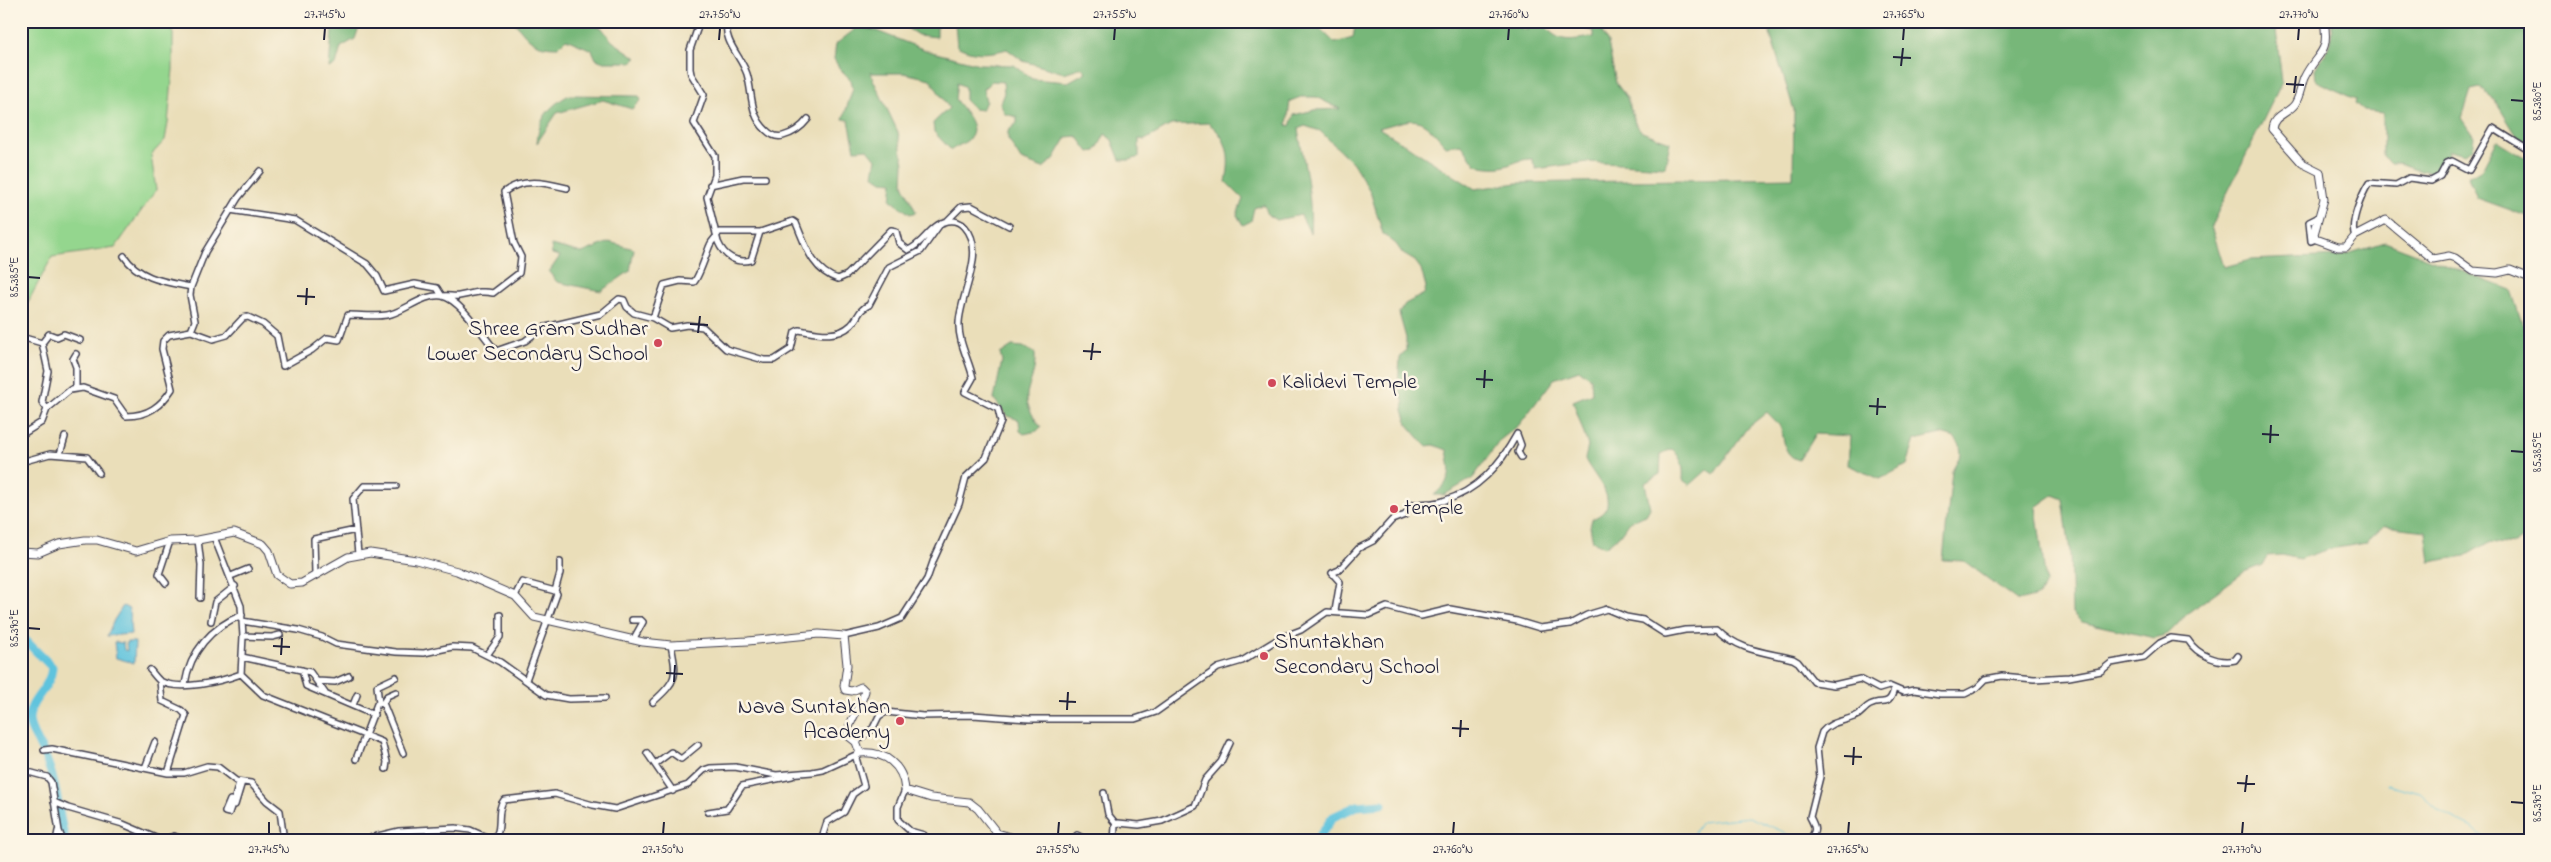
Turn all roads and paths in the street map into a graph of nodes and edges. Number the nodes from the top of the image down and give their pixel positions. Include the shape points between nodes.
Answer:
1 (700, 21) edge
2 (727, 21) edge
3 (2324, 21) edge
4 (808, 119) dead end
5 (2530, 152) edge
6 (260, 171) dead end
7 (765, 178) dead end
8 (710, 185) junction
9 (567, 188) dead end
10 (230, 210) junction
11 (947, 221) junction
12 (941, 223) junction
13 (1010, 226) dead end
14 (760, 232) junction
15 (717, 236) junction
16 (2355, 236) junction
17 (124, 256) dead end
18 (2530, 278) edge
19 (191, 287) junction
20 (442, 296) junction
21 (653, 318) junction
22 (191, 331) junction
23 (21, 337) edge
24 (80, 340) dead end
25 (42, 343) junction
26 (76, 354) dead end
27 (70, 390) junction
28 (47, 409) junction
29 (21, 435) edge
30 (65, 436) dead end
31 (60, 454) junction
32 (1521, 457) dead end
33 (21, 462) edge
34 (99, 473) dead end
35 (396, 486) dead end
36 (356, 530) junction
37 (214, 537) junction
38 (198, 540) junction
39 (170, 541) junction
40 (21, 552) edge
41 (358, 554) junction
42 (560, 562) dead end
43 (248, 569) dead end
44 (315, 574) junction
45 (230, 576) junction
46 (166, 584) dead end
47 (234, 586) junction
48 (555, 592) junction
49 (515, 596) junction
50 (200, 598) dead end
51 (1335, 611) junction
52 (500, 615) dead end
53 (242, 618) junction
54 (632, 620) dead end
55 (211, 621) dead end
56 (549, 621) junction
57 (280, 635) dead end
58 (243, 636) junction
59 (844, 636) junction
60 (634, 640) junction
61 (671, 645) junction
62 (487, 655) junction
63 (2238, 656) dead end
64 (242, 657) junction
65 (150, 670) dead end
66 (302, 670) junction
67 (241, 674) junction
68 (349, 676) dead end
69 (396, 677) dead end
70 (526, 680) junction
71 (160, 681) junction
72 (317, 682) junction
73 (185, 684) junction
74 (1894, 689) junction
75 (324, 692) junction
76 (396, 692) dead end
77 (357, 695) dead end
78 (604, 698) dead end
79 (652, 702) dead end
80 (381, 703) junction
81 (353, 706) junction
82 (374, 715) junction
83 (366, 736) junction
84 (155, 742) dead end
85 (856, 742) junction
86 (1230, 743) dead end
87 (698, 745) dead end
88 (44, 750) dead end
89 (403, 753) dead end
90 (647, 753) dead end
91 (860, 753) junction
92 (356, 760) dead end
93 (655, 764) junction
94 (145, 768) junction
95 (386, 769) dead end
96 (21, 770) edge
97 (801, 772) junction
98 (168, 773) junction
99 (241, 782) junction
100 (905, 790) junction
101 (674, 791) junction
102 (1104, 793) dead end
103 (54, 802) junction
104 (708, 812) dead end
105 (1116, 824) junction
106 (58, 831) junction
107 (393, 833) junction
108 (56, 841) edge
109 (63, 841) edge
110 (186, 841) edge
111 (284, 841) edge
112 (358, 841) edge
113 (394, 841) edge
114 (821, 841) edge
115 (927, 841) edge
116 (1056, 841) edge
117 (1072, 841) edge
118 (1089, 841) edge
119 (1114, 841) edge
120 (1808, 841) edge

1 - 8 street via 690,50 690,69 704,96 694,123 715,156 715,175
2 - 4 street via 727,36 746,72 751,104 758,121 773,136 780,137 797,130
3 - 16 street via 2327,40 2323,52 2309,68 2295,104 2275,119 2272,129 2302,163 2320,172 2324,200 2314,234 2316,238 2343,248
5 - 16 street via 2493,128 2469,170 2452,161 2447,163 2440,176 2431,181 2409,178 2396,185 2369,183 2354,216
6 - 10 street
7 - 8 street via 743,178
8 - 15 street via 708,197
9 - 20 street via 529,182 504,192 514,244 521,257 519,273 493,293
10 - 19 street via 206,249
10 - 20 street via 295,220 368,264 384,291 415,284 437,288
11 - 12 street
11 - 13 street via 961,208 971,206
11 - 59 street via 964,225 974,245 971,275 959,323 961,343 973,378 965,392 998,409 1000,422 986,458 966,477 959,504 927,579 902,618 879,628
12 - 14 street via 908,250 899,244 896,231 891,230 847,276 838,279 820,267 806,251 793,221
12 - 21 street via 921,251 889,266 869,306 861,308 851,325 832,335 799,330 795,332 791,349 774,360 726,349 703,327 670,328
14 - 15 street via 719,232
14 - 15 street via 754,257 744,262 734,260 721,248
15 - 21 street via 694,282 664,285
16 - 18 street via 2386,220 2433,259 2449,256 2473,271 2497,274 2510,270
17 - 19 street via 131,267 143,274
19 - 22 street via 195,321
20 - 21 street via 458,305 496,351 525,341 542,328 601,314 619,298 634,313
20 - 22 street via 415,302 402,311 386,315 348,315 339,340 327,338 283,366 277,336 263,324 248,318 243,318 226,335 213,340
22 - 27 street via 169,335 163,341 172,389 154,410 126,416 114,399 83,388
23 - 25 street
24 - 25 street via 64,334 57,337 49,334
25 - 28 street via 48,371 42,402
26 - 27 street via 72,359 76,367 76,388
27 - 28 street
28 - 29 street via 42,422
30 - 31 street
31 - 33 street
31 - 34 street via 87,457
32 - 51 street via 1518,452 1521,445 1516,434 1484,480 1442,502 1412,505 1405,515 1392,520 1373,541 1358,548 1339,570 1332,573 1340,582
35 - 36 street via 361,488 353,499
36 - 41 street
36 - 44 street via 314,539
37 - 38 street
37 - 44 street via 234,533 258,541 269,551 277,575 290,584 302,583
37 - 45 street
38 - 39 street
38 - 50 street
39 - 40 street via 131,551 110,543 85,540 58,544 38,553
39 - 46 street via 159,574
41 - 44 street
41 - 49 street via 375,553 424,562 457,571
42 - 48 street
43 - 45 street
45 - 47 street
47 - 53 street
47 - 55 street via 215,602
48 - 49 street via 522,582
48 - 56 street
49 - 56 street via 534,617
51 - 74 street via 1369,615 1387,607 1421,616 1450,609 1540,628 1570,624 1603,609 1611,610 1643,620 1665,634 1718,629 1747,648 1793,659 1814,682 1834,685 1860,679 1879,689 1889,686
51 - 85 street via 1327,612 1301,630 1280,638 1242,661 1218,668 1156,712 1135,719 1029,719 886,712
52 - 62 street via 500,637
53 - 58 street
53 - 62 street via 298,630 344,646 424,654 452,647 472,648
53 - 73 street via 226,621 198,648
54 - 60 street via 643,622
56 - 60 street
56 - 70 street
57 - 58 street
58 - 64 street
59 - 61 street via 819,634
59 - 85 street via 845,690 861,687 865,690 862,705 848,730 847,736
60 - 61 street
61 - 79 street via 675,676
62 - 70 street
63 - 74 street via 2227,662 2200,654 2188,640 2171,638 2144,657 2111,663 2096,672 2069,677 2034,679 2002,676 1986,679 1965,694
64 - 66 street
64 - 67 street
65 - 71 street
66 - 72 street via 310,672
66 - 75 street via 306,686
67 - 73 street via 218,683
67 - 83 street via 263,695
68 - 72 street via 335,682
69 - 80 street via 377,686
70 - 78 street via 550,696 578,700
71 - 73 street
71 - 98 street via 162,701 186,715
72 - 75 street
74 - 120 street via 1889,701 1872,704 1822,732 1817,748 1820,777 1810,818 1816,830
75 - 81 street
76 - 80 street
77 - 81 street
80 - 82 street
80 - 89 street
81 - 82 street
82 - 83 street
83 - 92 street
83 - 95 street via 382,742
84 - 94 street
85 - 91 street
86 - 105 street via 1221,762 1205,780 1195,806 1162,821
87 - 93 street via 681,759 671,752
88 - 94 street via 52,748
90 - 93 street
91 - 97 street via 823,770
91 - 100 street via 879,753 900,770
91 - 114 street via 856,758 864,786 852,794 844,812 827,822
93 - 101 street
94 - 98 street
96 - 103 street via 47,777 51,782
97 - 101 street via 776,775 735,767 710,768 693,782
97 - 104 street via 742,786 727,809
98 - 99 street via 213,766
99 - 99 street via 234,801 230,800 225,812 229,813 232,804 235,805
99 - 111 street via 251,783 280,811
100 - 115 street via 898,807 898,820 910,831 924,835
100 - 116 street via 931,798 969,802 997,833 1021,840
101 - 107 street via 615,808 555,794 504,800 498,832 493,840 470,830 455,828
102 - 105 street via 1107,812
103 - 106 street
103 - 110 street via 158,839 174,836
105 - 119 street
106 - 108 street
106 - 109 street
107 - 112 street
107 - 113 street
117 - 118 street via 1077,835

